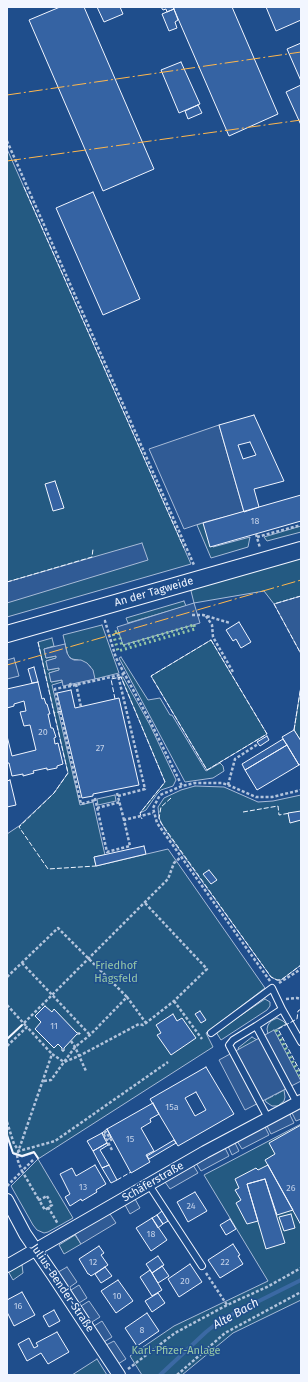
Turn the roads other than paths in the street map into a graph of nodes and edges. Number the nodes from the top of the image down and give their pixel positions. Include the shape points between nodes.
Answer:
1 (301, 550) edge
2 (7, 634) edge
3 (282, 1009) junction
4 (256, 1026) junction
5 (211, 1032) dead end
6 (301, 1042) edge
7 (299, 1102) edge
8 (268, 1118) junction
9 (149, 1184) junction
10 (7, 1200) edge
11 (36, 1250) junction
12 (7, 1266) edge
13 (202, 1266) road end
14 (119, 1375) edge

1 - 2 main road, An der Tagweide
3 - 4 lane
3 - 5 lane via 272,988
3 - 6 lane
4 - 7 lane
4 - 8 lane via 228,1045
7 - 8 street, Schäferstraße
8 - 9 street, Schäferstraße
9 - 11 street, Schäferstraße
9 - 13 lane
10 - 11 street, Julius-Bender-Straße
11 - 12 street, Schäferstraße
11 - 14 street, Julius-Bender-Straße

